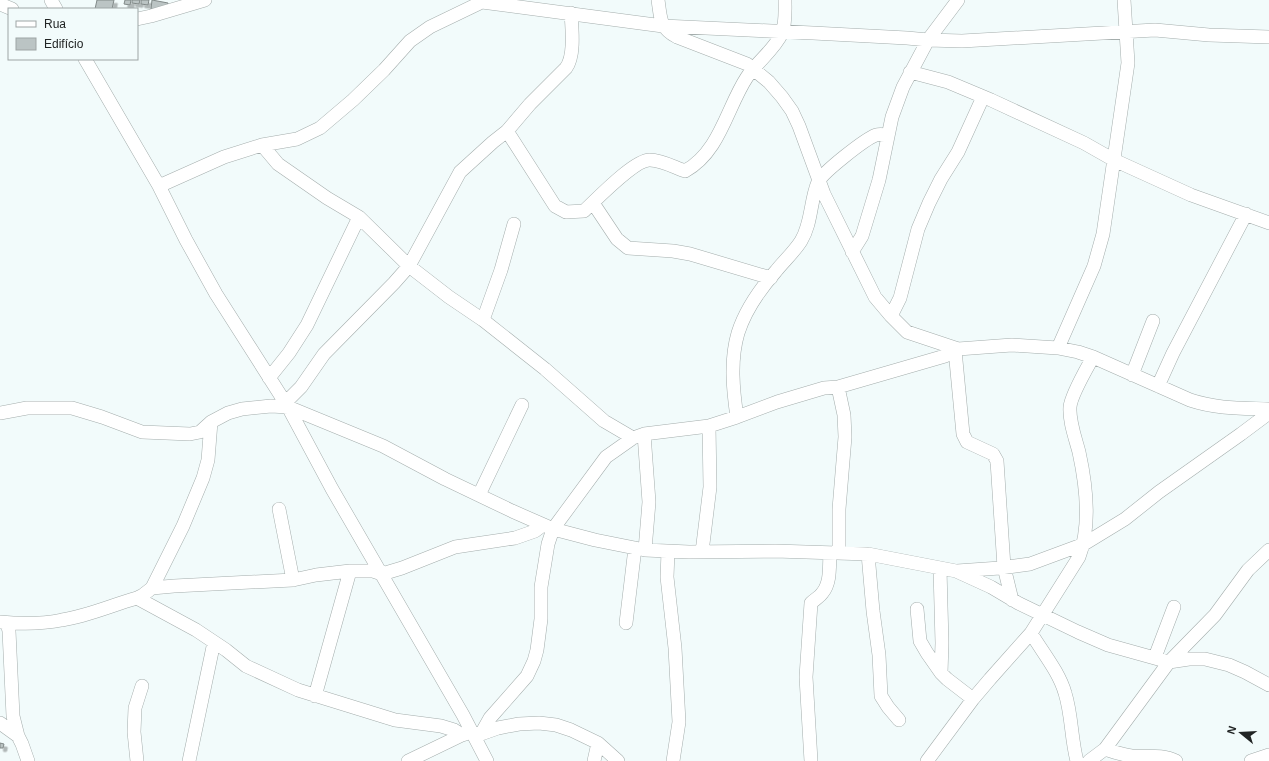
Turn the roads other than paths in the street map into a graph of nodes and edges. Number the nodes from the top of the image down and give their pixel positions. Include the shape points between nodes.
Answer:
1 (205, 0) edge
2 (658, 0) edge
3 (785, 0) edge
4 (958, 0) edge
5 (1124, 0) edge
6 (479, 1) edge
7 (0, 4) edge
8 (10, 8) edge
9 (571, 14) junction
10 (138, 19) edge
11 (663, 26) junction
12 (718, 28) junction
13 (1126, 31) junction
14 (782, 32) junction
15 (1269, 37) edge
16 (928, 40) junction
17 (712, 50) junction
18 (86, 60) edge
19 (753, 68) junction
20 (910, 72) junction
21 (983, 97) junction
22 (508, 132) junction
23 (888, 135) junction
24 (262, 145) junction
25 (1114, 160) junction
26 (818, 181) junction
27 (159, 186) junction
28 (593, 203) junction
29 (1246, 214) junction
30 (359, 217) junction
31 (1269, 223) edge
32 (514, 224) dead end
33 (852, 252) junction
34 (409, 266) junction
35 (771, 278) junction
36 (891, 316) junction
37 (483, 320) junction
38 (1153, 321) dead end
39 (1058, 348) junction
40 (957, 350) junction
41 (1093, 357) junction
42 (1132, 375) junction
43 (269, 378) junction
44 (1158, 386) junction
45 (838, 387) junction
46 (287, 405) junction
47 (522, 406) dead end
48 (1269, 409) edge
49 (1269, 412) edge
50 (0, 413) edge
51 (737, 417) junction
52 (210, 422) junction
53 (709, 426) junction
54 (639, 436) junction
55 (479, 495) junction
56 (279, 509) dead end
57 (548, 527) junction
58 (1084, 544) junction
59 (640, 549) junction
60 (1269, 550) edge
61 (668, 552) junction
62 (702, 552) junction
63 (835, 554) junction
64 (868, 554) junction
65 (1004, 567) junction
66 (940, 569) junction
67 (350, 571) junction
68 (956, 571) junction
69 (382, 574) junction
70 (293, 580) junction
71 (152, 588) junction
72 (137, 598) junction
73 (1012, 600) junction
74 (1174, 607) dead end
75 (917, 609) dead end
76 (1044, 615) junction
77 (3, 622) edge
78 (626, 623) dead end
79 (1031, 633) junction
80 (214, 642) junction
81 (1155, 657) junction
82 (1169, 662) junction
83 (941, 673) junction
84 (1269, 685) edge
85 (142, 686) dead end
86 (315, 696) junction
87 (973, 699) junction
88 (899, 720) dead end
89 (0, 723) edge
90 (472, 734) junction
91 (18, 736) junction
92 (598, 743) junction
93 (1104, 749) junction
94 (1269, 755) edge
95 (28, 761) edge
96 (137, 761) edge
97 (189, 761) edge
98 (408, 761) edge
99 (487, 761) edge
100 (594, 761) edge
101 (618, 761) edge
102 (673, 761) edge
103 (811, 761) edge
104 (927, 761) edge
105 (1077, 761) edge
106 (1090, 761) edge
107 (1176, 761) edge
108 (1251, 761) edge

1 - 10 street
2 - 11 street
3 - 14 street
4 - 16 street
5 - 13 street
6 - 9 street
6 - 24 street via 410,40 384,70 320,128 296,139
7 - 8 street
9 - 11 street
9 - 22 street via 570,63 530,104
11 - 12 street
11 - 17 street via 677,37
12 - 14 street
12 - 17 street
13 - 15 street via 1155,30
13 - 16 street
13 - 25 street via 1128,62
14 - 16 street
14 - 19 street
16 - 20 street
17 - 19 street
18 - 27 street
19 - 26 street via 770,82 792,111
19 - 28 street via 722,128 693,167 685,170 645,160 619,178
20 - 21 street via 948,82
20 - 23 street via 898,100
21 - 25 street via 1084,143
21 - 36 street via 918,229 900,298
22 - 28 street via 555,206 566,212 577,212 584,211
22 - 34 street via 460,172
23 - 26 street via 877,134 860,144
23 - 33 street via 879,180 862,236
24 - 27 street via 224,157
24 - 30 street via 278,164
25 - 29 street via 1191,195
25 - 39 street via 1103,234 1094,266
26 - 33 street
26 - 35 street via 802,240
27 - 43 street via 216,294
28 - 35 street via 617,239 628,248 690,254
29 - 31 street
29 - 44 street via 1172,353
30 - 34 street
30 - 43 street via 307,325
32 - 37 street
33 - 36 street via 875,297
34 - 37 street
34 - 46 street via 324,354
35 - 51 street via 749,310 738,332 733,355
36 - 40 street via 907,332
37 - 54 street via 545,369 604,421
38 - 42 street
39 - 40 street via 1012,345
39 - 41 street
40 - 45 street via 945,356
40 - 65 street via 963,434 967,442 993,454 997,461
41 - 42 street
41 - 58 street via 1072,397 1070,407 1080,455 1086,504
42 - 44 street
43 - 46 street
44 - 48 street via 1207,406
45 - 51 street via 824,388
45 - 63 street via 844,415 845,437
46 - 52 street via 242,409
46 - 55 street via 383,446 445,480
46 - 69 street
47 - 55 street
49 - 58 street via 1125,520
50 - 52 street via 27,408 72,408 130,429 156,434 200,432
51 - 53 street
52 - 71 street via 208,460 203,478 183,526
53 - 54 street
53 - 62 street via 710,487
54 - 57 street via 606,457
54 - 59 street via 649,502
55 - 57 street
56 - 70 street
57 - 59 street
57 - 69 street via 515,538 455,547
57 - 90 street via 541,587 542,619 534,661 527,676 490,718
58 - 65 street via 1030,564
58 - 76 street via 1074,568
59 - 61 street
59 - 78 street
60 - 82 street via 1248,570 1215,615
61 - 62 street
61 - 102 street via 667,577 675,648 679,722
62 - 63 street via 775,551
63 - 64 street
63 - 103 street via 823,594 811,603 810,611 806,677
64 - 66 street
64 - 88 street via 881,696
65 - 68 street
65 - 73 street
66 - 68 street
66 - 83 street
67 - 69 street
67 - 70 street
67 - 86 street
68 - 73 street
69 - 90 street
70 - 71 street
71 - 72 street
72 - 77 street via 62,620
72 - 80 street
73 - 76 street
74 - 81 street
75 - 83 street via 920,641
76 - 79 street
76 - 81 street via 1108,645
77 - 91 street via 9,631 13,716
79 - 87 street
79 - 105 street via 1065,693
80 - 86 street via 246,666
80 - 97 street
81 - 82 street
82 - 84 street via 1205,659 1229,665
82 - 93 street
83 - 87 street
85 - 96 street via 135,708
86 - 90 street via 395,720 441,726
87 - 104 street
89 - 91 street
90 - 92 street via 539,723 572,730
90 - 98 street
90 - 99 street
91 - 95 street
92 - 100 street
92 - 101 street
93 - 106 street
93 - 107 street via 1120,755 1169,757
94 - 108 street

